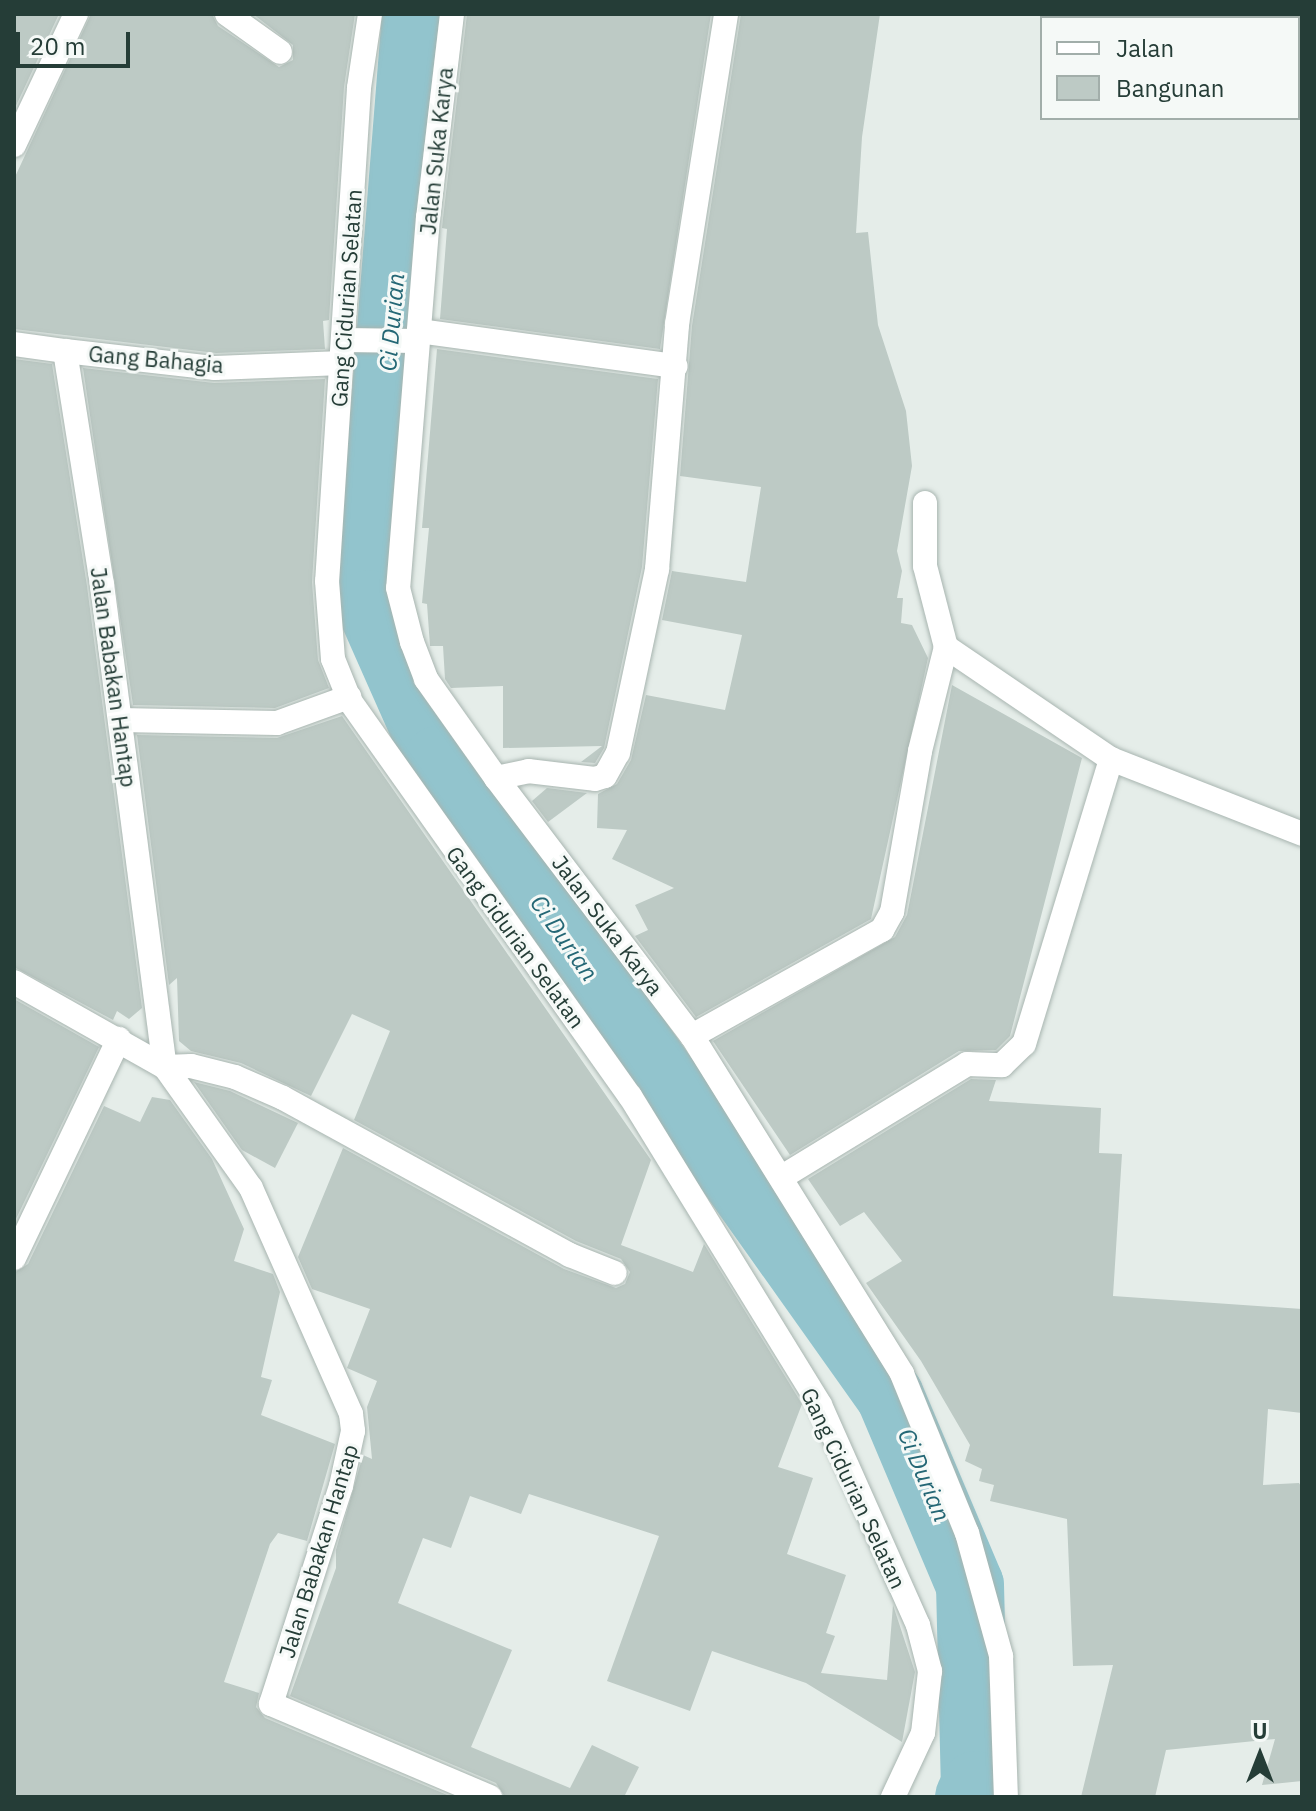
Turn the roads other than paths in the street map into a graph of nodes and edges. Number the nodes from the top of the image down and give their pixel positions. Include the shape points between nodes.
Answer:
1 (76, 14) edge
2 (227, 14) edge
3 (370, 14) edge
4 (452, 14) edge
5 (726, 14) edge
6 (280, 52) dead end
7 (14, 145) edge
8 (415, 337) junction
9 (14, 344) edge
10 (345, 348) junction
11 (65, 351) junction
12 (676, 366) junction
13 (925, 503) dead end
14 (946, 647) junction
15 (349, 697) junction
16 (120, 720) junction
17 (1111, 759) junction
18 (496, 778) junction
19 (1302, 834) edge
20 (14, 982) edge
21 (692, 1036) junction
22 (119, 1039) junction
23 (164, 1062) junction
24 (782, 1177) junction
25 (14, 1258) edge
26 (615, 1273) dead end
27 (490, 1797) edge
28 (893, 1797) edge
29 (1006, 1797) edge

1 - 7 street
2 - 6 street
3 - 10 street, Gang Cidurian Selatan via 359,88
4 - 8 street, Jalan Suka Karya
5 - 12 street via 677,324
8 - 10 street, Gang Bahagia
8 - 12 street, Gang Bahagia
8 - 18 street, Jalan Suka Karya via 398,588 426,679
9 - 11 street
10 - 11 street, Gang Bahagia via 215,368
10 - 15 street, Gang Cidurian Selatan via 327,626
11 - 16 street, Jalan Babakan Hantap
12 - 18 street via 657,569 641,664 633,664 618,753 605,776 595,779 528,771
13 - 14 street via 925,566
14 - 17 street
14 - 21 street via 920,751 892,912 882,930
15 - 16 street via 277,723
15 - 28 street, Gang Cidurian Selatan via 630,1096 820,1405 918,1625 930,1671 923,1733
16 - 23 street, Jalan Babakan Hantap
17 - 19 street
17 - 24 street via 1024,1044 1002,1065 967,1064
18 - 21 street, Jalan Suka Karya
20 - 22 street
21 - 24 street, Jalan Suka Karya
22 - 23 street
22 - 25 street
23 - 26 street via 235,1077 283,1098 570,1255
23 - 27 street, Jalan Babakan Hantap via 251,1188 351,1414 353,1431 341,1486 271,1704 302,1722
24 - 29 street, Jalan Suka Karya via 902,1374 967,1533 1001,1656

